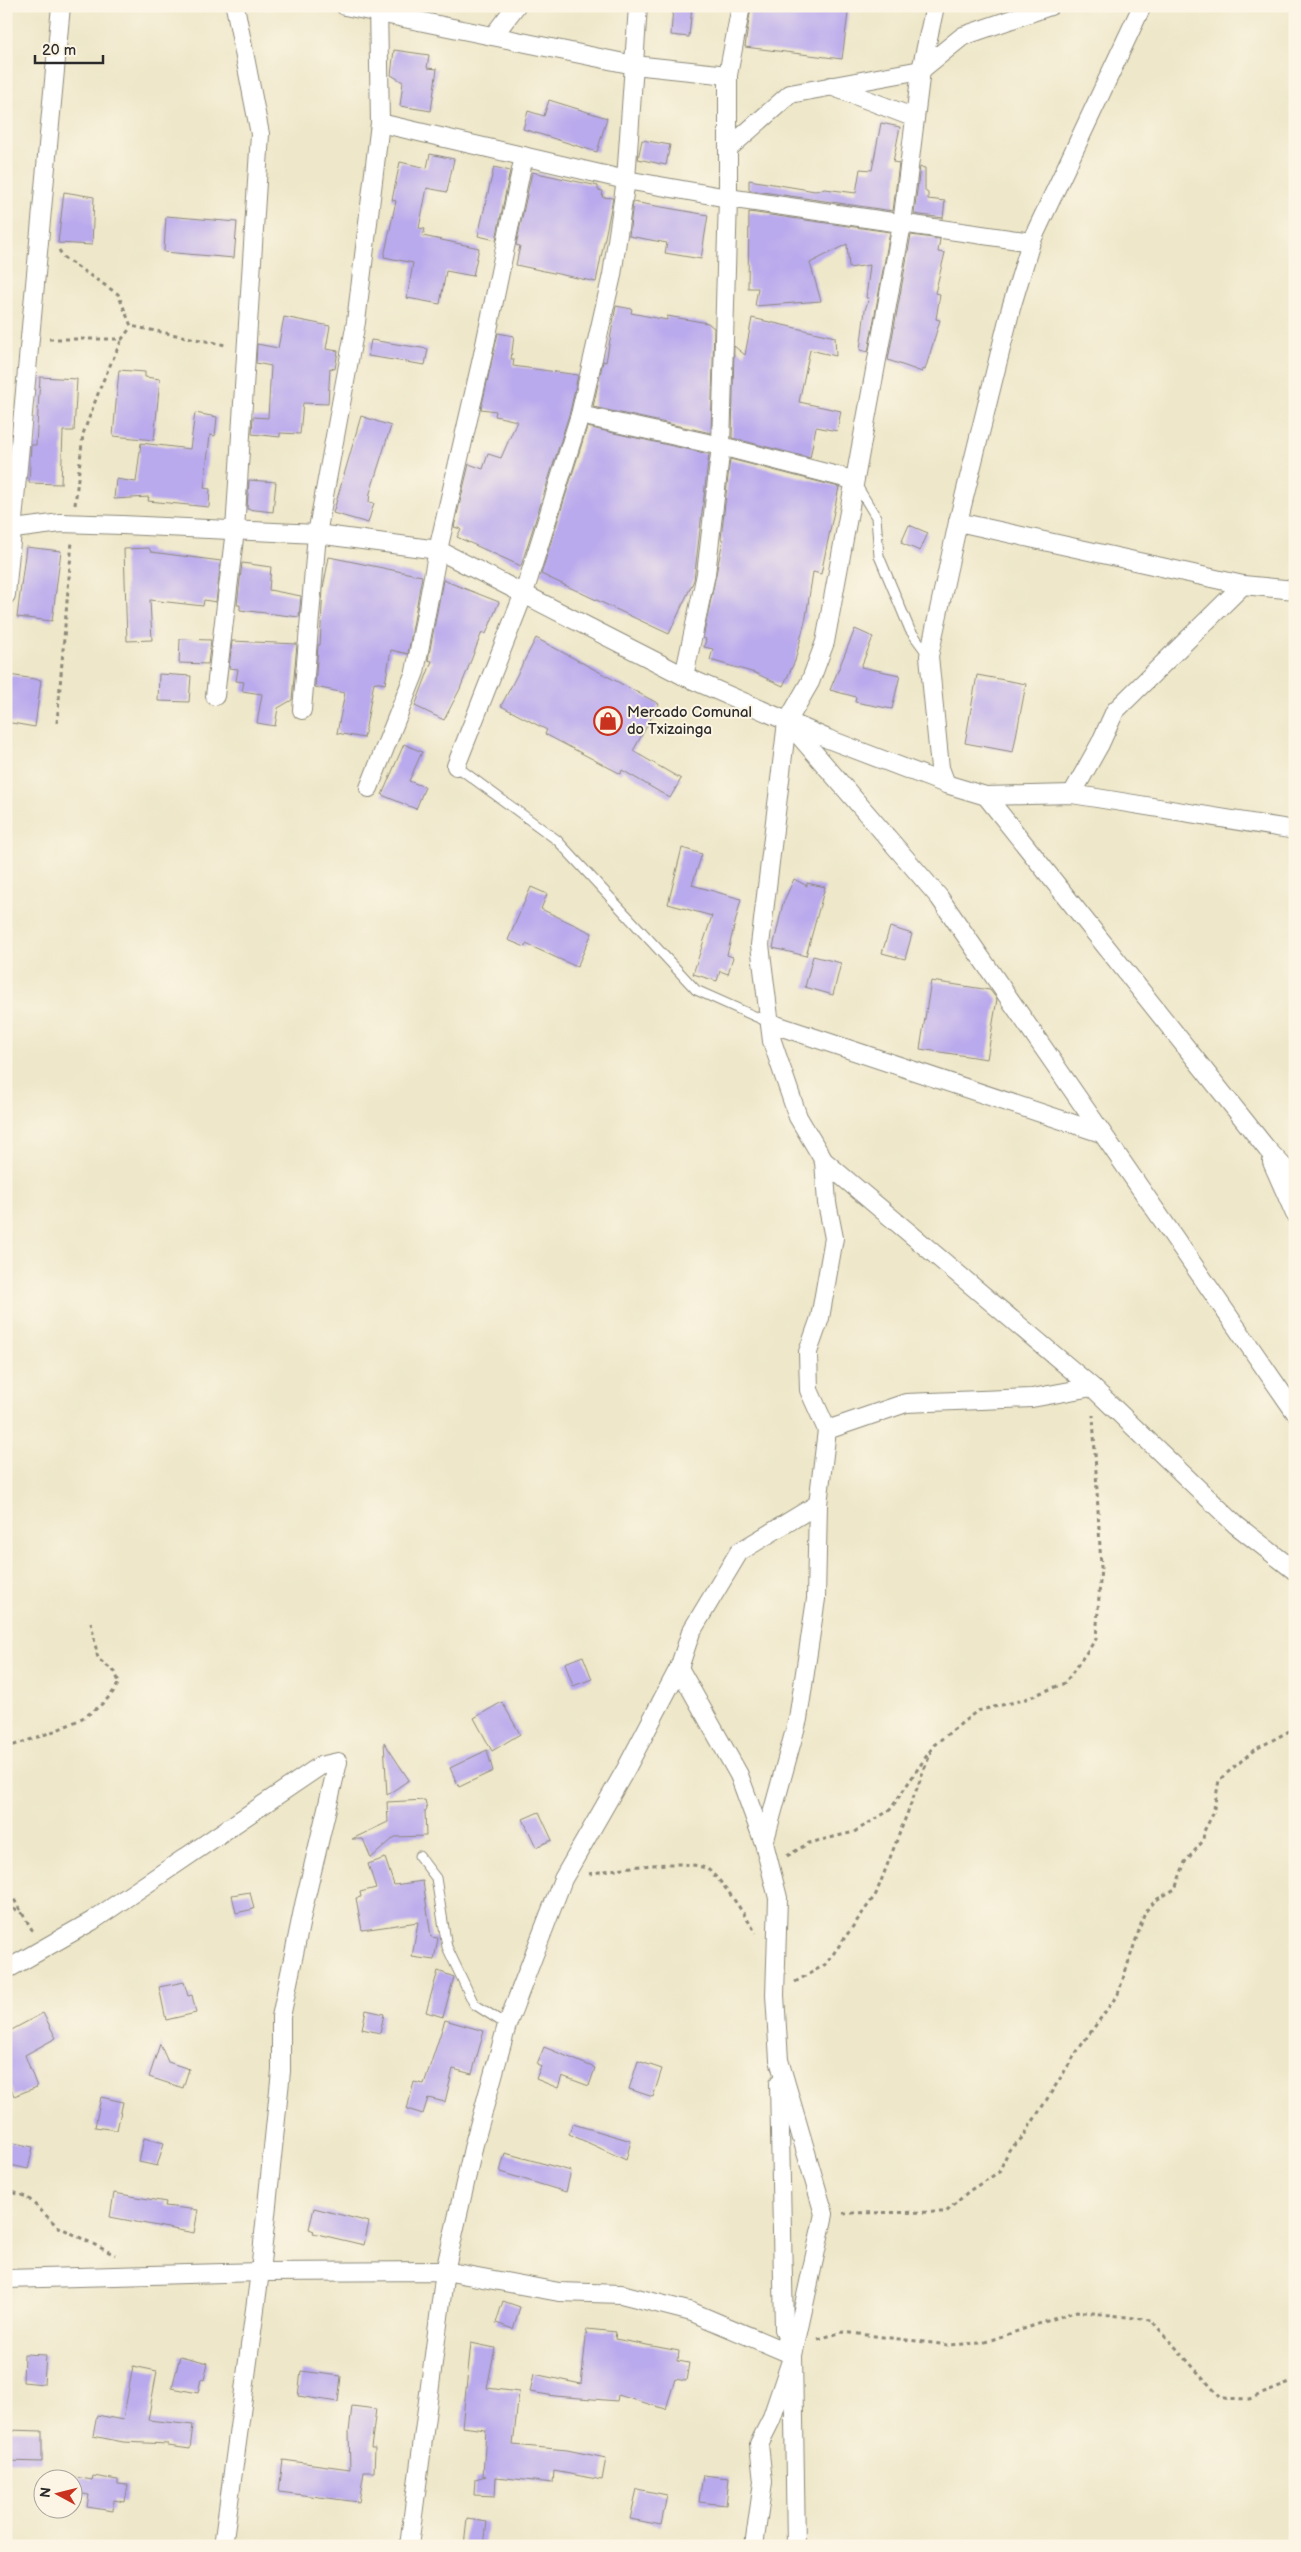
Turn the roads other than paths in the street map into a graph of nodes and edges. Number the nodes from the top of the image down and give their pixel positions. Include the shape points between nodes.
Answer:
1 (61, 6) edge
2 (235, 6) edge
3 (345, 6) edge
4 (516, 6) edge
5 (638, 6) edge
6 (741, 6) edge
7 (935, 6) edge
8 (1050, 6) edge
9 (1142, 6) edge
10 (377, 9) edge
11 (493, 36) junction
12 (634, 65) junction
13 (921, 70) junction
14 (728, 75) junction
15 (830, 85) junction
16 (915, 118) junction
17 (380, 123) junction
18 (728, 148) junction
19 (524, 156) junction
20 (626, 180) junction
21 (728, 198) junction
22 (902, 224) junction
23 (1031, 242) junction
24 (580, 415) junction
25 (721, 446) junction
26 (853, 480) junction
27 (958, 522) junction
28 (10, 530) edge
29 (235, 530) junction
30 (316, 534) junction
31 (438, 550) junction
32 (1243, 584) junction
33 (1295, 590) edge
34 (524, 593) junction
35 (6, 595) edge
36 (929, 656) junction
37 (684, 676) junction
38 (215, 696) dead end
39 (302, 710) dead end
40 (788, 722) junction
41 (456, 766) joint
42 (946, 784) junction
43 (369, 788) dead end
44 (1072, 794) junction
45 (986, 796) junction
46 (1295, 830) edge
47 (770, 1023) junction
48 (1101, 1133) junction
49 (1267, 1149) junction
50 (824, 1160) junction
51 (1295, 1180) edge
52 (1295, 1214) edge
53 (1092, 1387) junction
54 (1295, 1412) edge
55 (827, 1430) junction
56 (818, 1504) junction
57 (1295, 1571) edge
58 (679, 1668) junction
59 (764, 1843) junction
60 (419, 1856) dead end
61 (6, 1970) edge
62 (508, 2025) junction
63 (779, 2060) junction
64 (445, 2271) junction
65 (260, 2272) junction
66 (6, 2279) edge
67 (793, 2355) junction
68 (223, 2546) edge
69 (408, 2546) edge
70 (754, 2546) edge
71 (796, 2546) edge

1 - 28 street
2 - 29 street via 260,134
3 - 10 street
4 - 11 street
5 - 12 street
6 - 14 street
7 - 13 street
8 - 13 street via 963,36
9 - 23 street
10 - 11 street
10 - 17 street
11 - 12 street
12 - 14 street
12 - 20 street
13 - 15 street
13 - 16 street
14 - 18 street
15 - 16 street
15 - 18 street via 790,94
16 - 22 street
17 - 19 street
17 - 30 street via 356,322
18 - 21 street
19 - 20 street
19 - 31 street
20 - 21 street
20 - 24 street via 612,275
21 - 22 street
21 - 25 street
22 - 23 street
22 - 26 street
23 - 27 street
24 - 25 street
24 - 34 street
25 - 26 street
25 - 37 street via 706,574
26 - 36 lane via 876,517 879,556 910,630
26 - 40 street via 825,642 810,682
27 - 32 street
27 - 36 street
28 - 29 street via 61,523
28 - 35 street
29 - 30 street
29 - 38 street
30 - 31 street
30 - 39 street
31 - 34 street
31 - 43 street via 415,672
32 - 33 street
32 - 44 street via 1115,711
34 - 37 street
34 - 41 street
36 - 42 street via 940,768
37 - 40 street
40 - 42 street
40 - 47 street via 760,945
40 - 48 street via 939,897
41 - 47 lane via 558,840 696,990
42 - 45 street
44 - 45 street
44 - 46 street
45 - 49 street
47 - 48 street
47 - 50 street via 772,1041 798,1118
48 - 54 street
49 - 51 street
49 - 52 street
50 - 53 street
50 - 55 street via 834,1238 820,1318 808,1352 809,1390
53 - 55 street via 1032,1398 906,1403
53 - 57 street via 1236,1525
55 - 56 street
56 - 58 street via 739,1552 691,1632
56 - 59 street via 816,1599 798,1719
58 - 59 street via 739,1775
58 - 62 street via 563,1879
59 - 63 street via 778,1898 775,1995
60 - 62 lane via 436,1878 447,1947 474,2004
61 - 65 street via 92,1921 320,1766 338,1762 281,2016 282,2071
62 - 64 street via 474,2144
63 - 67 street via 784,2329
63 - 67 street via 824,2214
64 - 65 street
64 - 67 street via 559,2292 621,2294 692,2312
64 - 69 street
65 - 66 street
65 - 68 street
67 - 70 street via 771,2420 759,2444 763,2482
67 - 71 street

